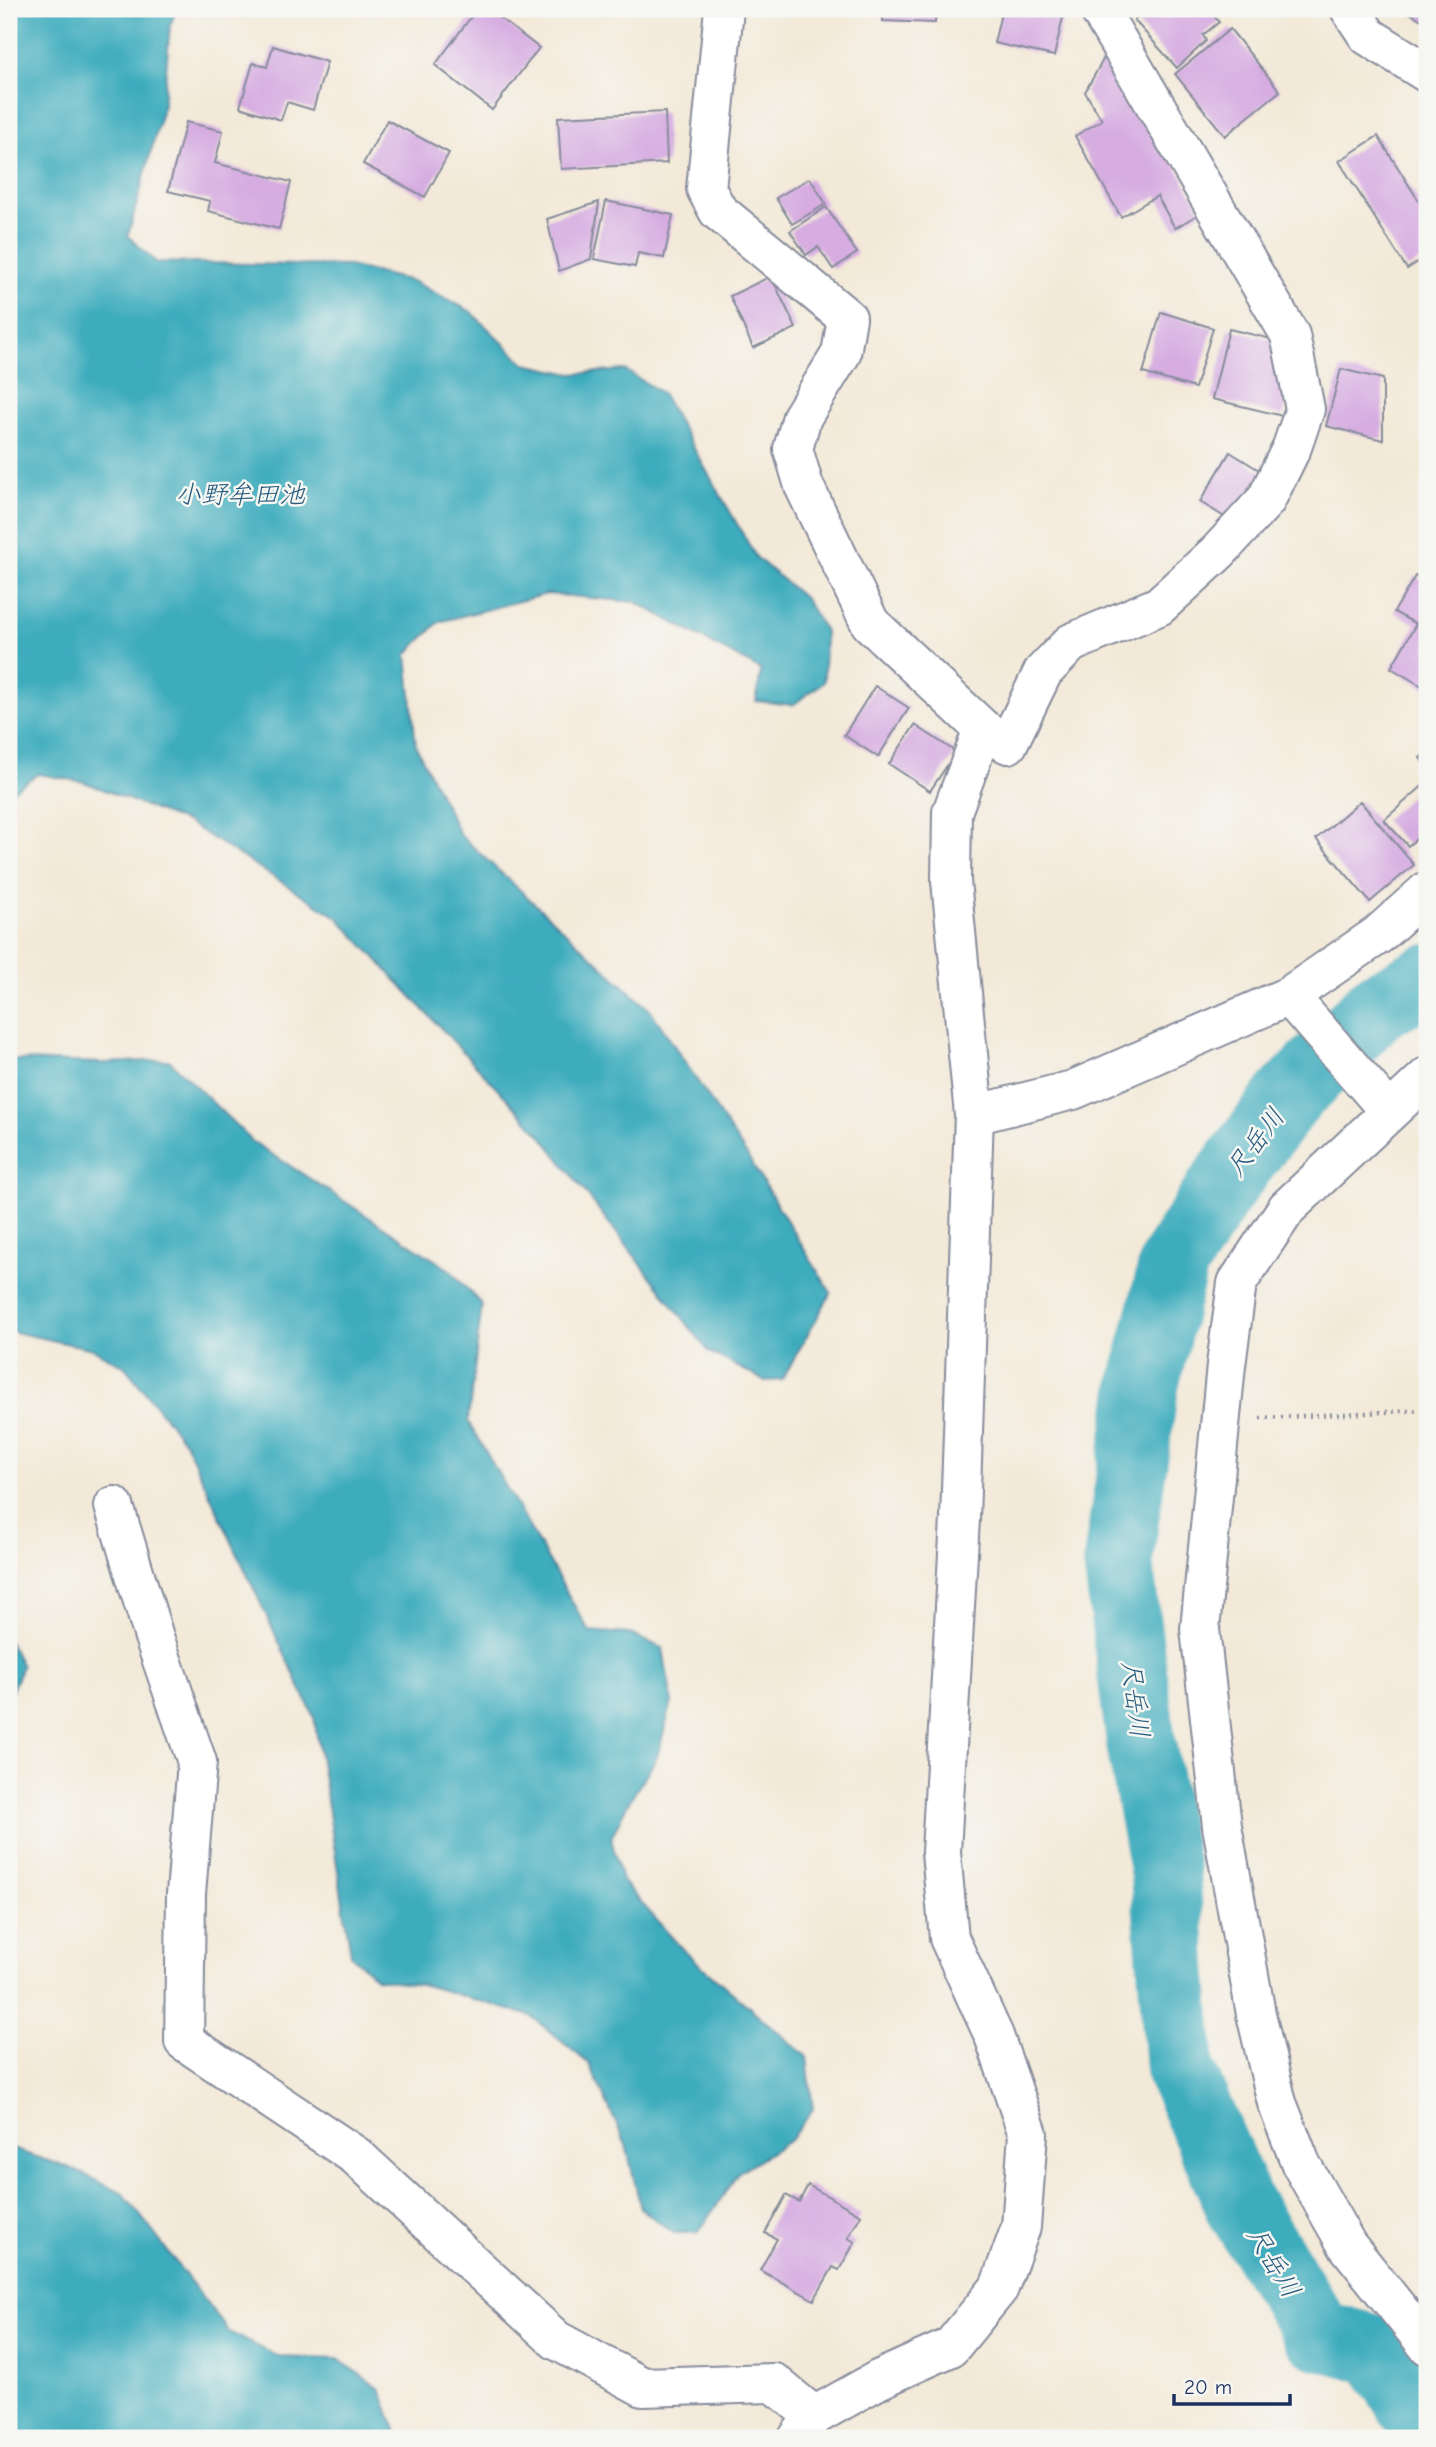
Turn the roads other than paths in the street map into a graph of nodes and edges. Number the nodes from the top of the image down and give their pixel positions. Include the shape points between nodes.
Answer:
1 (724, 9) edge
2 (1099, 9) edge
3 (1350, 9) edge
4 (1427, 73) edge
5 (983, 729) junction
6 (1427, 891) edge
7 (1296, 1005) junction
8 (1427, 1077) edge
9 (1384, 1105) junction
10 (974, 1115) junction
11 (114, 1506) dead end
12 (1427, 2345) edge
13 (806, 2427) edge

1 - 5 street via 706,189 718,211 847,318 841,354 802,417 793,449 804,486 870,623
2 - 5 street via 1290,335 1304,409 1292,447 1266,500 1218,552 1159,606 1071,643 1043,672 1008,744
3 - 4 street via 1368,36
5 - 10 street via 952,812 951,881
6 - 7 street
7 - 9 street
7 - 10 street via 1073,1090
8 - 9 street
9 - 12 street via 1287,1209 1237,1283 1200,1629 1222,1826 1277,2103 1300,2164 1347,2245
10 - 13 street via 960,1519 941,1852 949,1938 994,2036 1028,2134 1021,2227 999,2288 951,2347 878,2380
11 - 13 street via 197,1762 186,1894 184,2041 356,2156 556,2340 643,2387 774,2383

